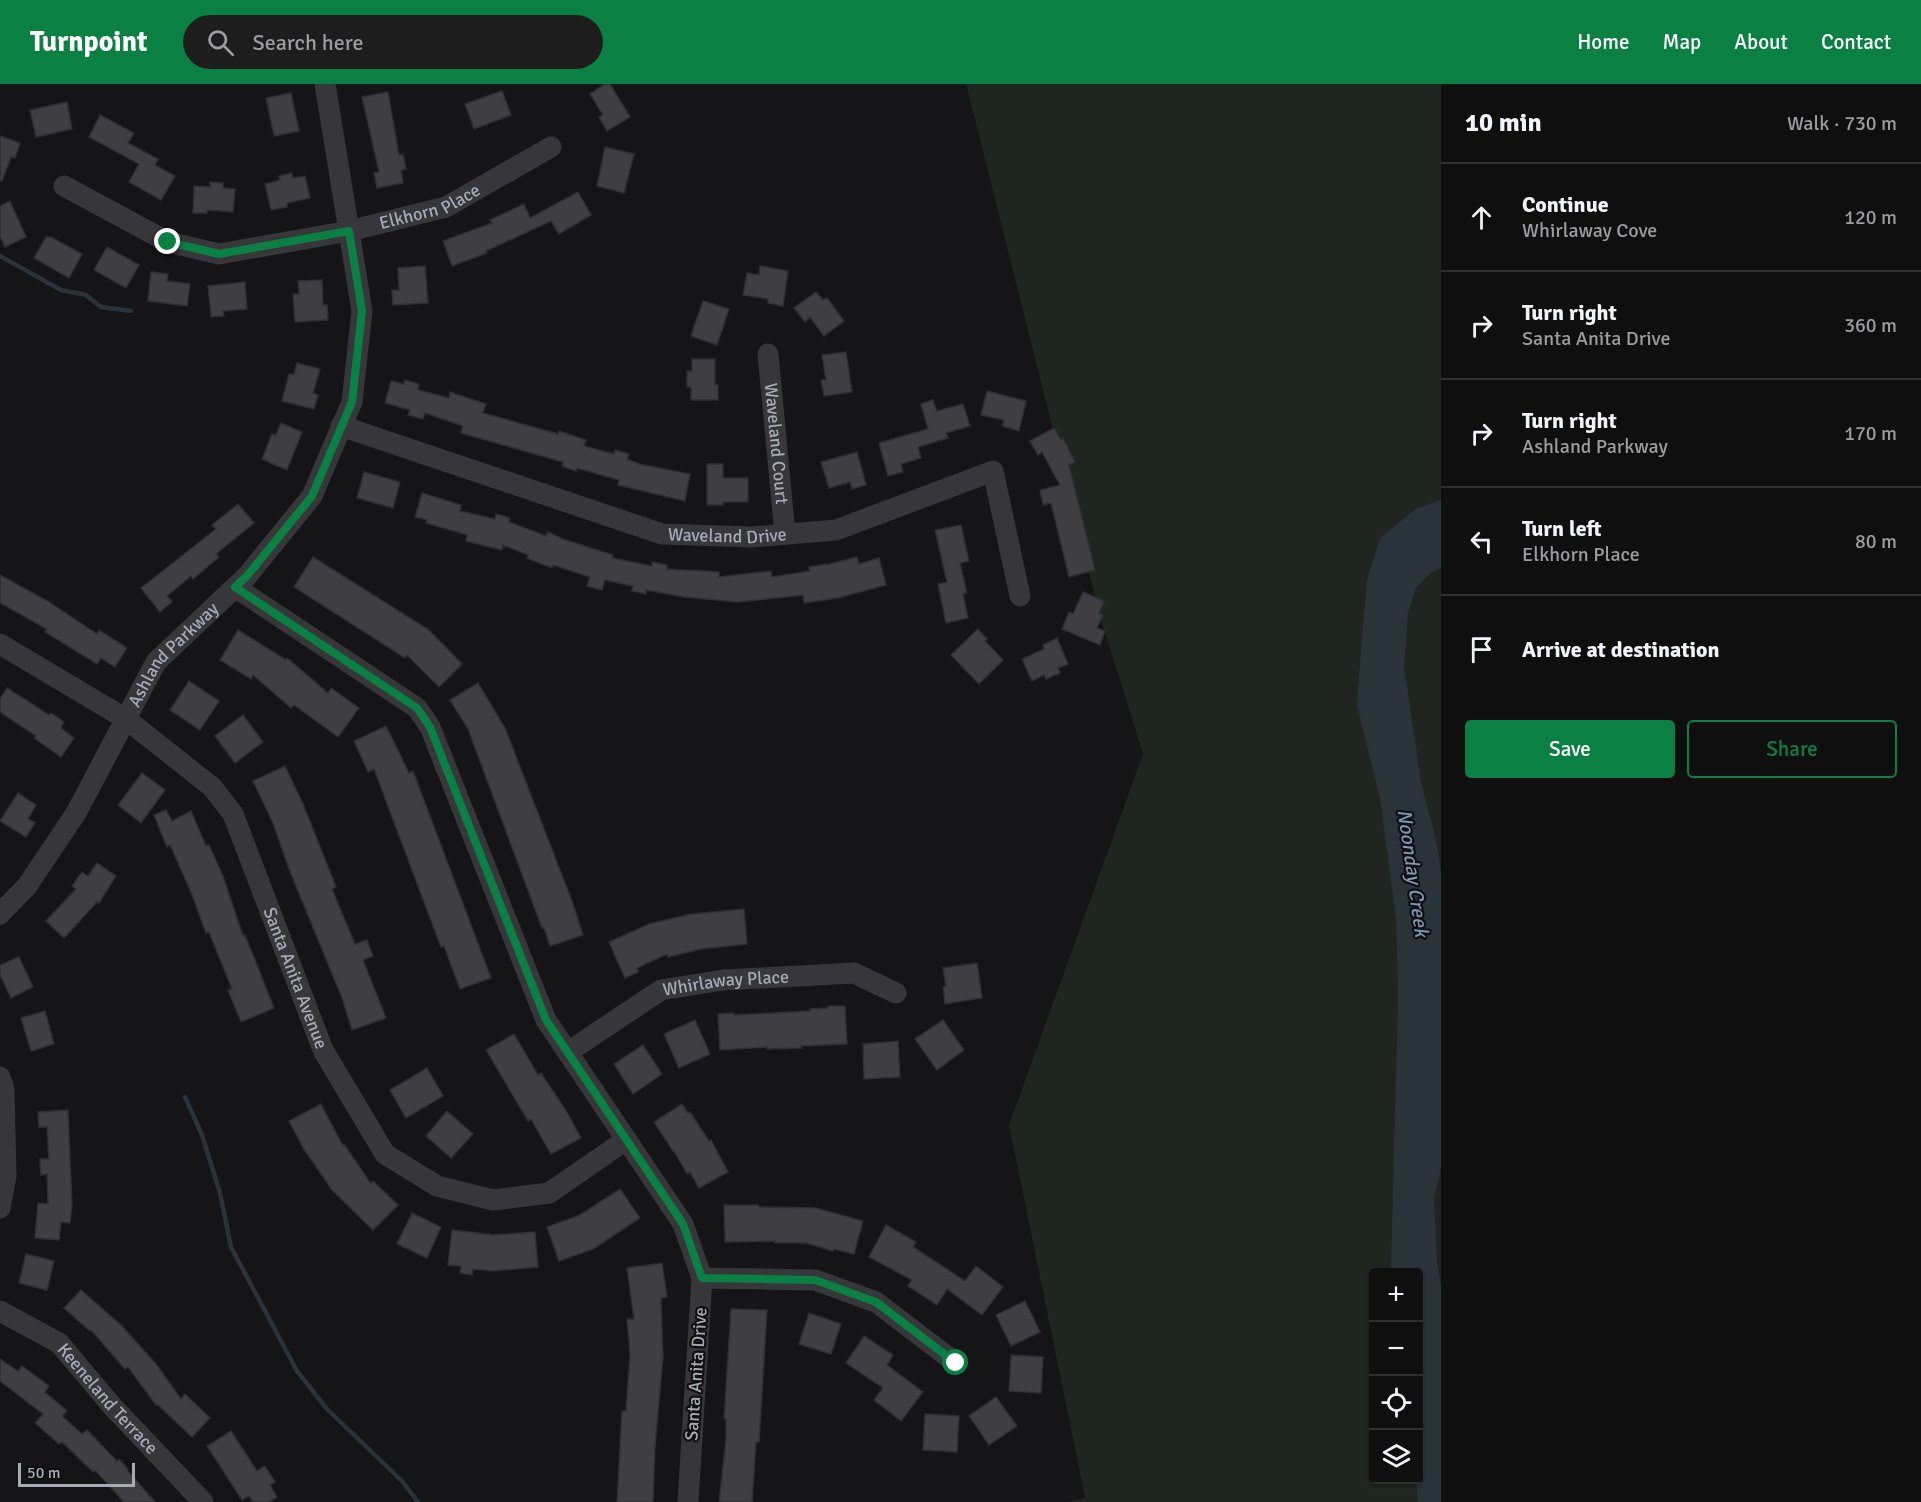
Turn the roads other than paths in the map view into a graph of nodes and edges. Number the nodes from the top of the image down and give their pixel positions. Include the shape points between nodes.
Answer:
1 (325, 84) edge
2 (551, 147) dead end
3 (64, 186) dead end
4 (349, 231) junction
5 (768, 354) dead end
6 (341, 426) junction
7 (785, 534) junction
8 (235, 587) junction
9 (1020, 596) dead end
10 (0, 644) edge
11 (126, 719) junction
12 (0, 914) edge
13 (896, 993) dead end
14 (568, 1052) junction
15 (0, 1077) edge
16 (626, 1140) junction
17 (0, 1208) edge
18 (702, 1278) junction
19 (0, 1311) edge
20 (956, 1363) dead end
21 (203, 1502) edge
22 (687, 1502) edge

1 - 4 street, Ashland Parkway
2 - 4 street, Elkhorn Place via 446,207
3 - 4 street, Elkhorn Place via 168,242 219,254
4 - 6 street, Ashland Parkway via 362,311 352,402
5 - 7 street, Waveland Court
6 - 7 street, Waveland Drive via 662,534
6 - 8 street, Ashland Parkway via 312,496
7 - 9 street, Waveland Drive via 836,530 993,471
8 - 11 street, Ashland Parkway via 156,662
8 - 14 street, Santa Anita Drive via 417,708 430,727 546,1020
10 - 11 street, Santa Anita Avenue
11 - 12 street, Ashland Parkway via 76,813 27,886
11 - 16 street, Santa Anita Avenue via 212,787 233,814 323,1050 384,1154 436,1186 493,1200 549,1193
13 - 14 street, Whirlaway Place via 854,972 723,980 661,990
14 - 16 street, Santa Anita Drive
15 - 17 street via 6,1176
16 - 18 street, Santa Anita Drive via 683,1224
18 - 20 street via 815,1280 876,1302
18 - 22 street, Santa Anita Drive
19 - 21 street, Keeneland Terrace via 59,1343

